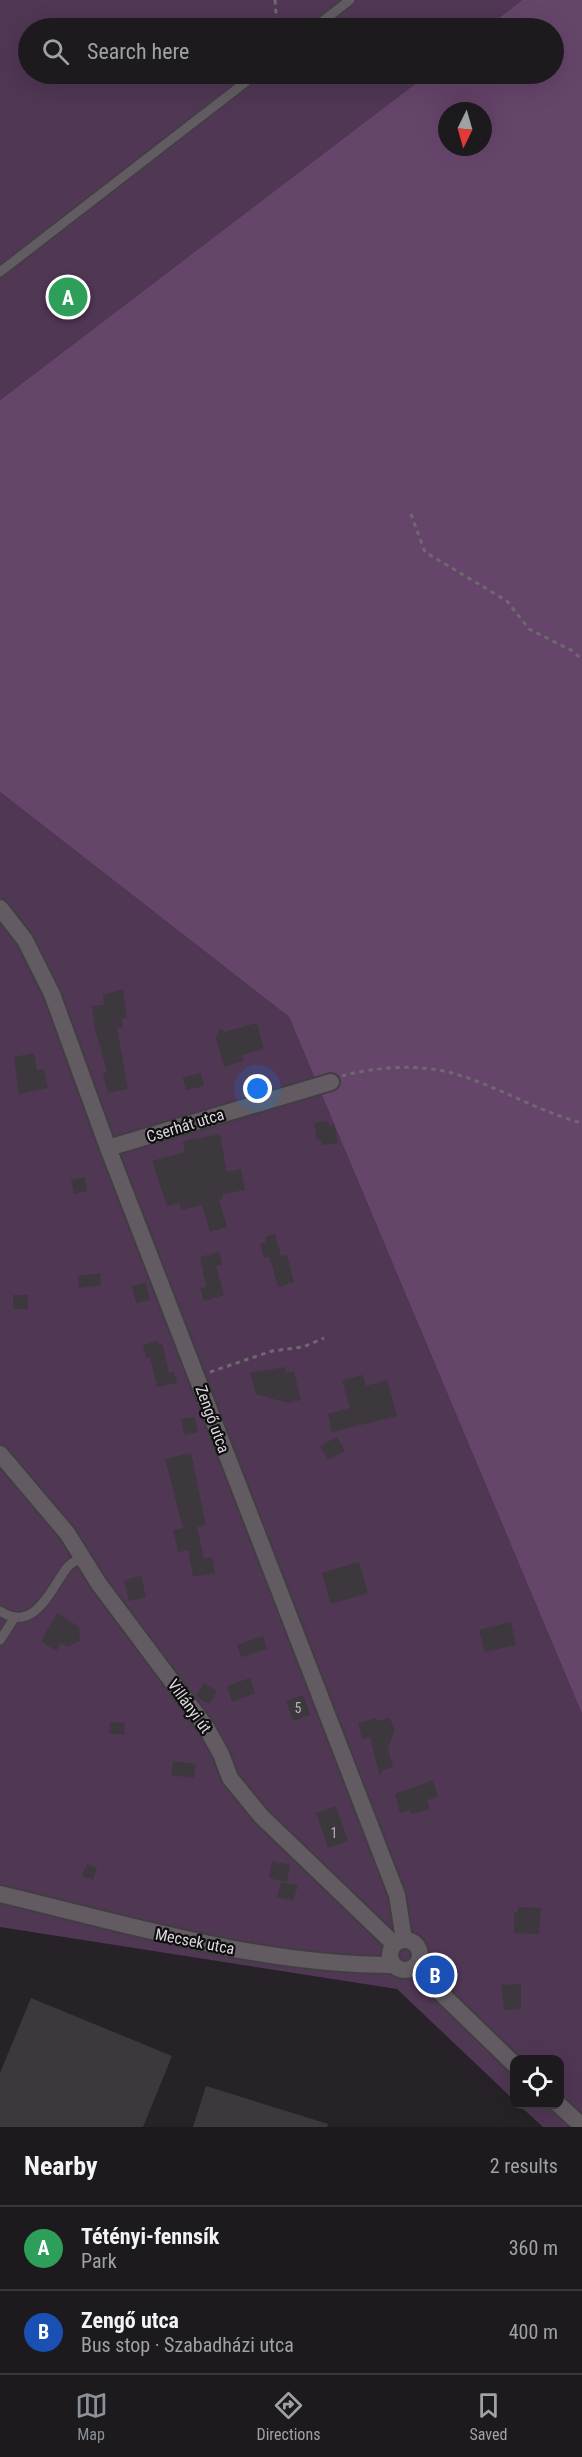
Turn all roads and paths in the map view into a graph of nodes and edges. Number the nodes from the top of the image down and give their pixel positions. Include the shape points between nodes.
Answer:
1 (275, 0) edge
2 (350, 0) edge
3 (276, 18) edge
4 (327, 18) edge
5 (243, 84) edge
6 (0, 273) edge
7 (411, 514) dead end
8 (582, 660) edge
9 (0, 908) edge
10 (331, 1082) joint
11 (582, 1123) edge
12 (108, 1148) junction
13 (324, 1338) dead end
14 (197, 1377) junction
15 (0, 1454) edge
16 (81, 1557) junction
17 (0, 1611) edge
18 (15, 1617) junction
19 (0, 1640) edge
20 (0, 1894) edge
21 (399, 1942) junction
22 (394, 1965) junction
23 (414, 1967) junction
24 (510, 2060) edge
25 (563, 2109) edge
26 (582, 2126) edge

1 - 3 path
2 - 4 lane
5 - 6 lane
7 - 8 path via 424,552 507,601 529,629 573,651
9 - 12 street, Zengő utca via 42,969
10 - 11 path via 344,1075 383,1068 448,1072 550,1115
10 - 12 street, Cserhát utca
12 - 14 street, Zengő utca
13 - 14 path
14 - 21 street, Zengő utca via 397,1894
15 - 16 street, Villányi út via 67,1533
16 - 18 lane via 66,1569 43,1604 34,1612
16 - 21 street, Villányi út via 206,1727 230,1778 244,1796
17 - 18 lane
18 - 19 lane
20 - 22 street, Mecsek utca via 155,1934 264,1954 351,1965
21 - 22 street via 390,1951
21 - 23 street via 413,1942 419,1949
22 - 23 street via 400,1969
23 - 24 street
25 - 26 street

